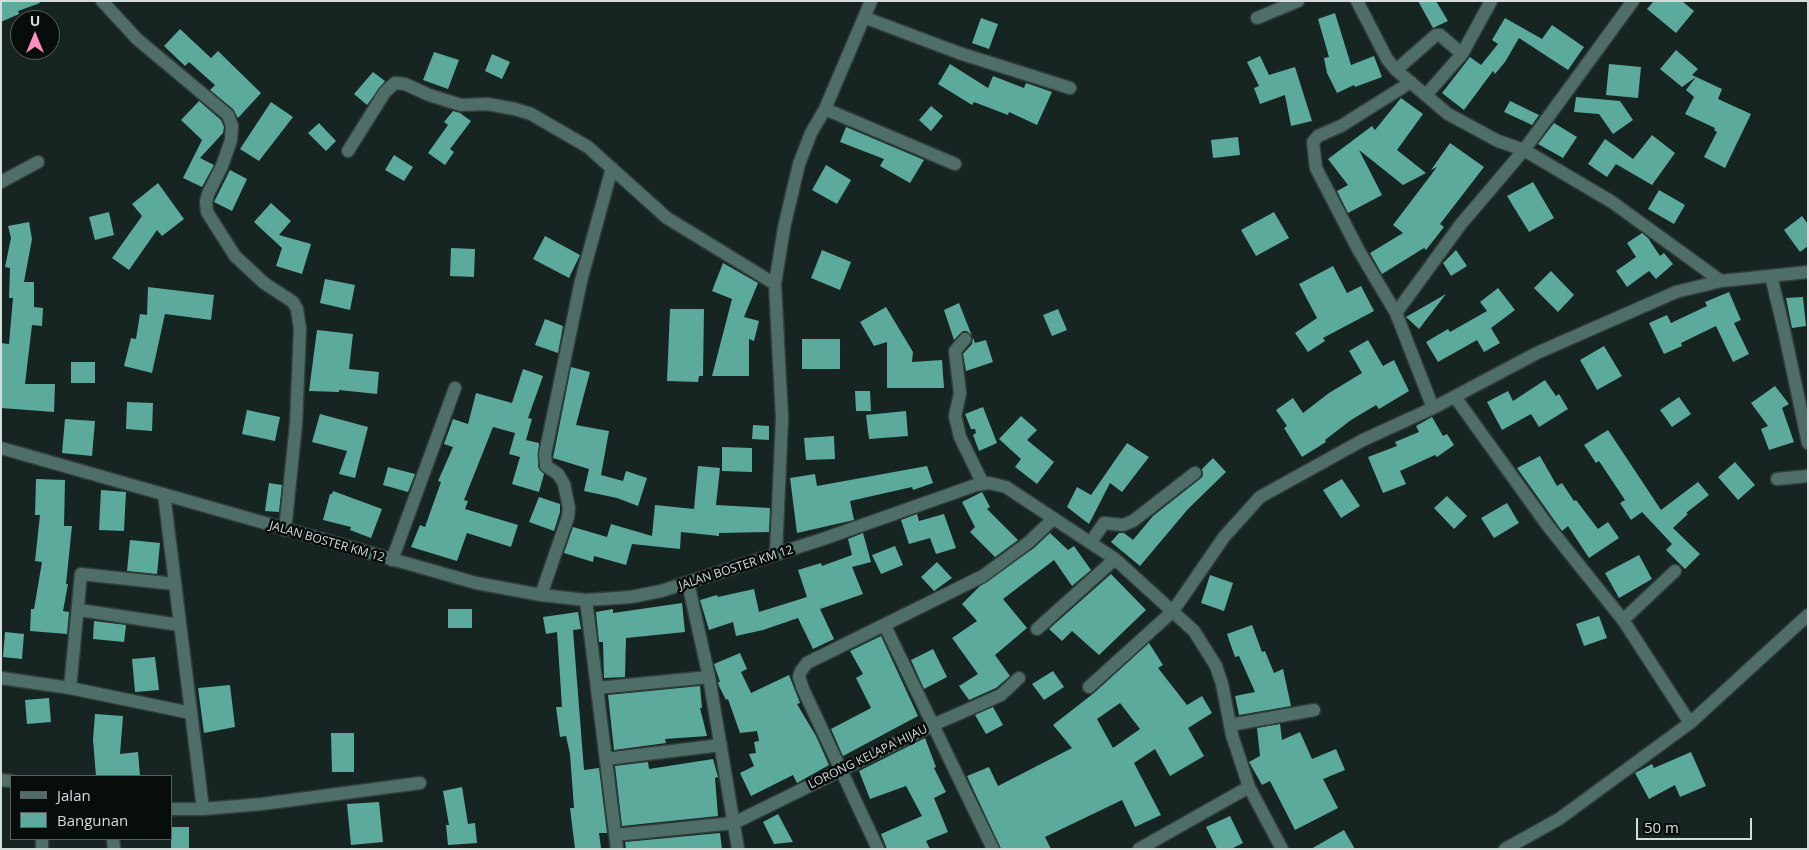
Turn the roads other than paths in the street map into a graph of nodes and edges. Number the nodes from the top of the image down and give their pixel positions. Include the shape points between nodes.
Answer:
1 (102, 1) edge
2 (871, 1) edge
3 (1298, 1) edge
4 (1357, 1) edge
5 (1491, 1) edge
6 (1633, 1) edge
7 (866, 18) junction
8 (1257, 18) dead end
9 (1462, 54) junction
10 (1396, 70) junction
11 (1411, 82) junction
12 (1070, 88) dead end
13 (1426, 95) junction
14 (825, 110) junction
15 (1524, 150) junction
16 (348, 152) dead end
17 (38, 162) dead end
18 (955, 164) dead end
19 (612, 168) junction
20 (1, 182) edge
21 (1808, 272) edge
22 (1771, 276) junction
23 (1721, 281) junction
24 (775, 284) junction
25 (1396, 314) junction
26 (965, 339) dead end
27 (455, 388) dead end
28 (1455, 396) junction
29 (1433, 408) junction
30 (1808, 443) edge
31 (1, 448) edge
32 (1195, 473) dead end
33 (1808, 476) edge
34 (1777, 479) dead end
35 (983, 484) junction
36 (164, 494) junction
37 (1053, 519) junction
38 (285, 530) junction
39 (1091, 542) junction
40 (776, 554) junction
41 (1115, 559) junction
42 (392, 560) junction
43 (1675, 571) dead end
44 (688, 583) junction
45 (175, 584) junction
46 (541, 596) junction
47 (586, 600) junction
48 (79, 610) junction
49 (1173, 611) junction
50 (1808, 615) edge
51 (1623, 620) junction
52 (180, 625) junction
53 (885, 626) junction
54 (1037, 629) dead end
55 (709, 677) junction
56 (1, 678) edge
57 (1018, 678) dead end
58 (1089, 687) dead end
59 (70, 688) junction
60 (597, 688) junction
61 (1314, 710) dead end
62 (191, 713) junction
63 (1690, 723) junction
64 (933, 725) junction
65 (1230, 725) junction
66 (721, 745) junction
67 (606, 759) junction
68 (841, 770) junction
69 (420, 783) dead end
70 (1249, 787) junction
71 (172, 809) edge
72 (203, 809) junction
73 (734, 822) junction
74 (616, 835) junction
75 (617, 849) edge
76 (738, 849) edge
77 (878, 849) edge
78 (993, 849) edge
79 (1139, 849) edge
80 (1282, 849) edge
81 (1505, 849) edge

1 - 38 street via 137,39 228,115 232,126 231,140 208,194 207,212 235,256 297,309 300,329 296,424
2 - 7 street
3 - 8 street
4 - 10 street
5 - 9 street
6 - 15 street
7 - 12 street via 959,53
7 - 14 street
9 - 10 street via 1436,35
9 - 13 street
10 - 11 street
11 - 13 street
11 - 25 street via 1342,126 1318,136 1313,142 1316,168 1359,252
13 - 15 street via 1448,114 1498,141
14 - 18 street
14 - 24 street via 811,133 797,172
15 - 23 street via 1612,202
15 - 25 street via 1461,224
16 - 19 street via 385,92 395,83 461,105 502,105 531,114 588,147
17 - 20 street
19 - 24 street via 667,218
19 - 46 street via 579,291 545,454 546,466 558,474 564,484 569,508
21 - 22 street
22 - 23 street
22 - 30 street
23 - 28 street via 1676,292 1537,353
24 - 40 street via 782,418
25 - 29 street
26 - 35 street via 955,351 960,393 955,416 960,437
27 - 42 street
28 - 29 street
28 - 51 street via 1548,526
29 - 49 street via 1363,440 1260,497 1224,537
31 - 36 street, JALAN BOSTER KM 12
32 - 39 street via 1133,521 1123,526 1104,523
33 - 34 street
35 - 37 street, JALAN BOSTER KM 12 via 1006,486
35 - 40 street, JALAN BOSTER KM 12
36 - 38 street, JALAN BOSTER KM 12
36 - 45 street
37 - 39 street, JALAN BOSTER KM 12
37 - 53 street via 1029,542 983,576
38 - 42 street, JALAN BOSTER KM 12
39 - 41 street, JALAN BOSTER KM 12
40 - 44 street, JALAN BOSTER KM 12
41 - 49 street, JALAN BOSTER KM 12
41 - 54 street
42 - 46 street, JALAN BOSTER KM 12 via 476,583
43 - 51 street
44 - 47 street, JALAN BOSTER KM 12 via 631,597
44 - 55 street
45 - 48 street via 81,574
45 - 52 street
46 - 47 street, JALAN BOSTER KM 12
47 - 60 street
48 - 52 street
48 - 59 street
49 - 58 street
49 - 65 street, JALAN BOSTER KM 12 via 1208,649 1216,666
50 - 63 street
51 - 63 street
52 - 62 street
53 - 64 street
53 - 68 street via 808,663 800,670 803,689
55 - 60 street
55 - 66 street
56 - 59 street
57 - 64 street via 1001,695
59 - 62 street
60 - 67 street
61 - 65 street
62 - 72 street
63 - 81 street via 1559,820
64 - 68 street, LORONG KELAPA HIJAU
64 - 78 street, LORONG KELAPA HIJAU
65 - 70 street, JALAN BOSTER KM 12 via 1239,763
66 - 67 street
66 - 73 street
67 - 74 street
68 - 73 street, LORONG KELAPA HIJAU
68 - 77 street
69 - 72 street
70 - 79 street
70 - 80 street, JALAN BOSTER KM 12
71 - 72 street
73 - 74 street, LORONG KELAPA HIJAU
73 - 76 street
74 - 75 street

